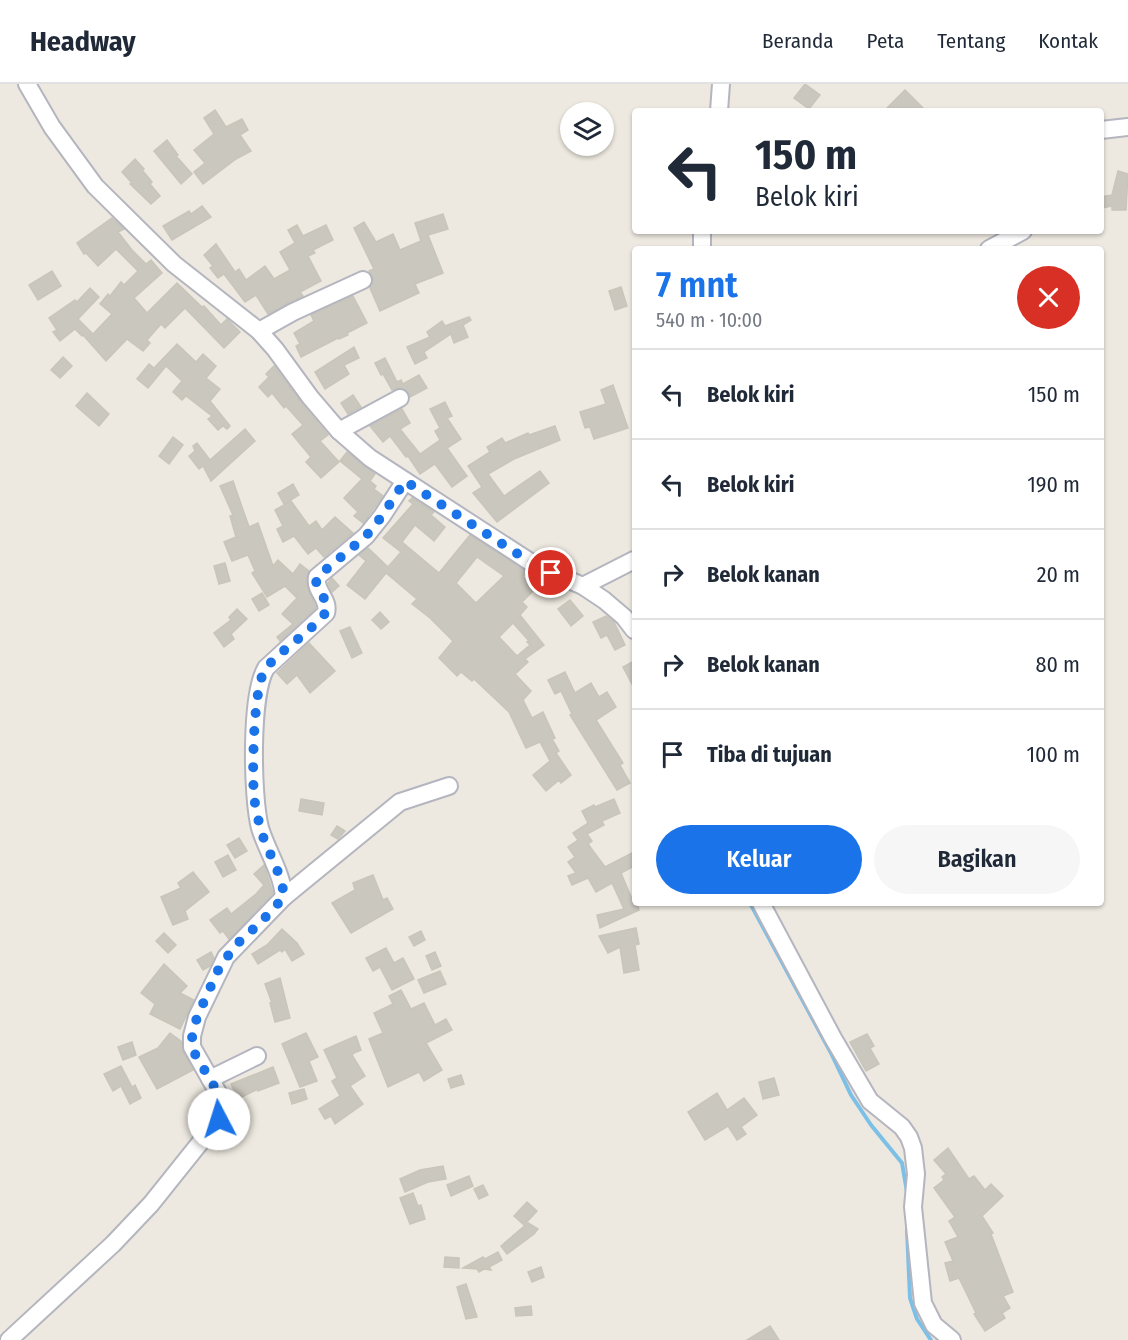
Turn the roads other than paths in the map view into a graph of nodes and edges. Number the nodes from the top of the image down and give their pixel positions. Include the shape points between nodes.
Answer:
1 (27, 84) edge
2 (721, 84) edge
3 (719, 108) edge
4 (1128, 127) edge
5 (1104, 130) edge
6 (1017, 234) edge
7 (995, 246) edge
8 (363, 280) dead end
9 (259, 332) junction
10 (400, 398) dead end
11 (339, 431) junction
12 (405, 481) junction
13 (632, 561) edge
14 (582, 586) junction
15 (632, 628) edge
16 (449, 786) dead end
17 (284, 897) junction
18 (763, 906) edge
19 (257, 1056) dead end
20 (210, 1079) junction
21 (9, 1340) edge
22 (952, 1340) edge

1 - 9 street via 52,128 114,206 187,276
2 - 3 street
4 - 5 street
6 - 7 street
8 - 9 street
9 - 11 street
10 - 11 street
11 - 12 street
12 - 14 street via 538,567
12 - 17 street via 366,536 317,577 327,611 266,668 262,678 255,736 254,797
13 - 14 street
14 - 15 street via 613,606
16 - 17 street via 400,802
17 - 20 street via 226,957 197,1017 192,1047
18 - 22 street via 870,1101 909,1137 916,1174 913,1207 923,1303 934,1325
19 - 20 street
20 - 21 street via 222,1105 216,1125 113,1244

